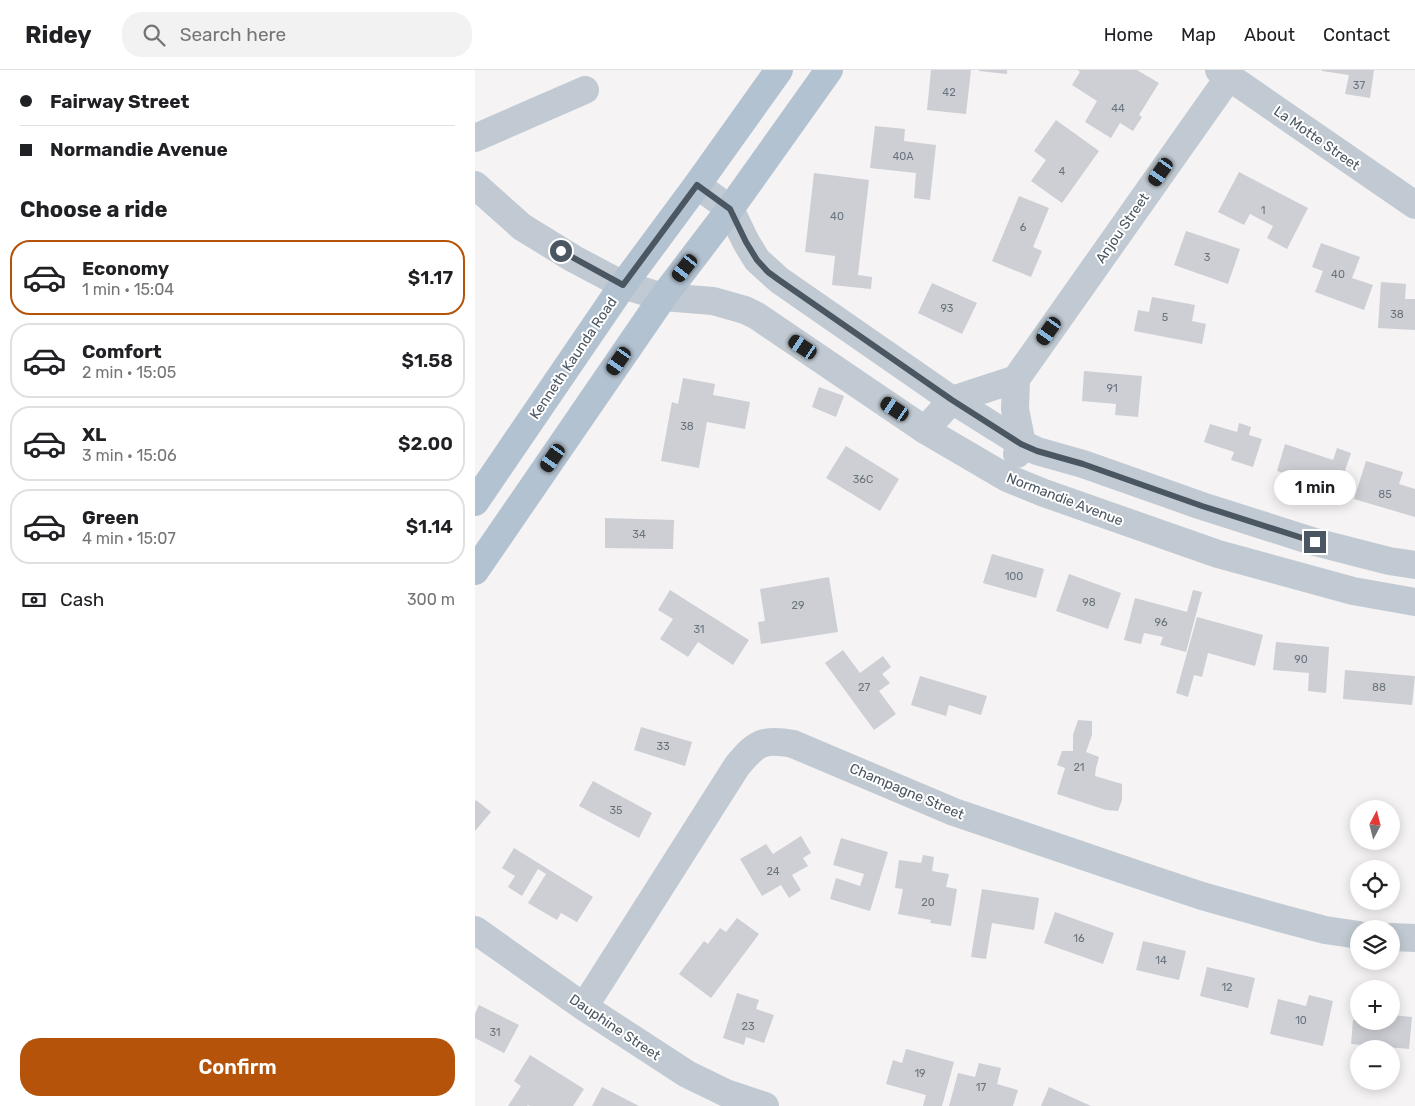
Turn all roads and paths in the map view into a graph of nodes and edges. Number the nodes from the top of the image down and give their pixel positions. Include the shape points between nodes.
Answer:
1 (779, 70) edge
2 (829, 70) edge
3 (1224, 74) edge
4 (585, 90) dead end
5 (475, 138) edge
6 (475, 184) edge
7 (697, 185) junction
8 (1415, 205) edge
9 (730, 209) junction
10 (623, 285) junction
11 (663, 297) junction
12 (1016, 379) junction
13 (952, 400) junction
14 (925, 430) junction
15 (1021, 444) junction
16 (1007, 478) junction
17 (475, 502) edge
18 (1315, 542) junction
19 (1415, 565) edge
20 (475, 571) edge
21 (1306, 579) junction
22 (1415, 602) edge
23 (475, 930) edge
24 (1350, 934) edge
25 (1400, 937) edge
26 (1415, 938) edge
27 (584, 1007) junction
28 (765, 1106) edge

1 - 7 main road, Kenneth Kaunda Road
2 - 9 main road
3 - 8 street, La Motte Street
3 - 12 street, Anjou Street
4 - 5 street
6 - 10 street, Normandie Avenue via 522,227
7 - 9 street
7 - 10 main road, Kenneth Kaunda Road
9 - 11 main road
9 - 13 street via 746,242 768,272
10 - 11 street, Normandie Avenue
10 - 17 main road, Kenneth Kaunda Road
11 - 14 street, Normandie Avenue via 713,301 757,316
11 - 20 main road
12 - 13 street
12 - 15 street via 1015,409
13 - 14 street
13 - 15 street
14 - 16 street, Normandie Avenue
15 - 16 street
15 - 18 street
16 - 21 street, Normandie Avenue via 1218,554
18 - 19 street
18 - 21 street
21 - 22 street, Normandie Avenue
23 - 27 street, Dauphine Street
24 - 27 street, Champagne Street via 1280,918 1148,878 954,812 793,744 763,742 737,766
25 - 26 street
27 - 28 street, Dauphine Street via 687,1074 725,1093

